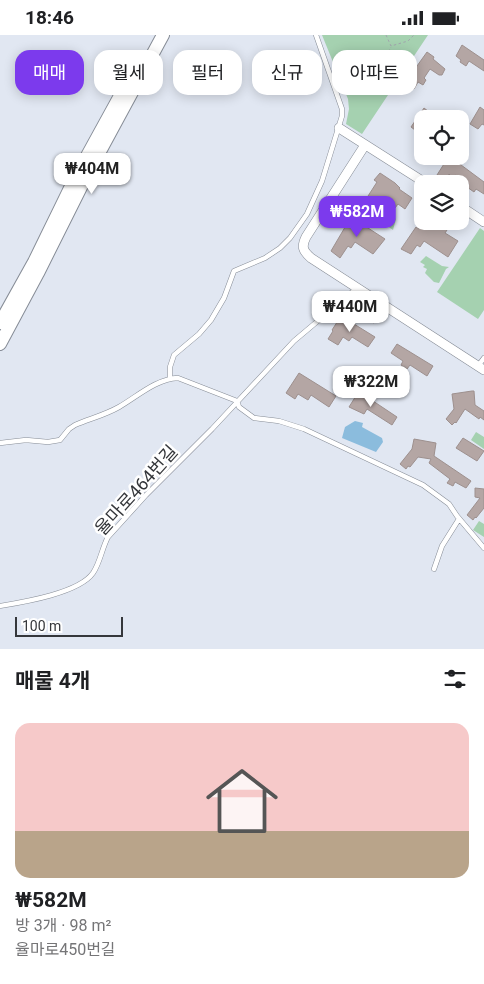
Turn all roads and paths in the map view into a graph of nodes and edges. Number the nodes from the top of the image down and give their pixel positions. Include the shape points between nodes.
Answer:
1 (154, 35) edge
2 (163, 35) edge
3 (316, 35) edge
4 (386, 35) edge
5 (414, 35) edge
6 (391, 46) junction
7 (389, 50) edge
8 (339, 128) junction
9 (365, 145) junction
10 (414, 176) edge
11 (469, 212) edge
12 (484, 222) edge
13 (357, 288) junction
14 (0, 323) edge
15 (0, 344) edge
16 (484, 358) edge
17 (481, 368) edge
18 (170, 378) junction
19 (237, 401) junction
20 (0, 443) edge
21 (460, 519) junction
22 (484, 548) edge
23 (434, 569) dead end
24 (0, 606) edge

1 - 14 main road
2 - 15 main road
3 - 8 lane via 341,103
4 - 6 path
5 - 6 path via 408,41
6 - 7 path
8 - 9 street
8 - 18 lane via 315,199 303,222 280,248 234,271 212,319 174,355
9 - 10 street
9 - 13 street via 302,244 311,258
11 - 12 street
13 - 17 street
13 - 19 lane, 율마로464번길 via 294,341
16 - 17 lane
18 - 19 lane via 178,378
18 - 20 lane via 117,408 75,425 60,440
19 - 21 lane via 239,407 254,418 304,429 411,478 441,497
19 - 24 lane, 율마로464번길 via 108,537 89,578 55,593
21 - 22 lane
21 - 23 lane via 442,546

